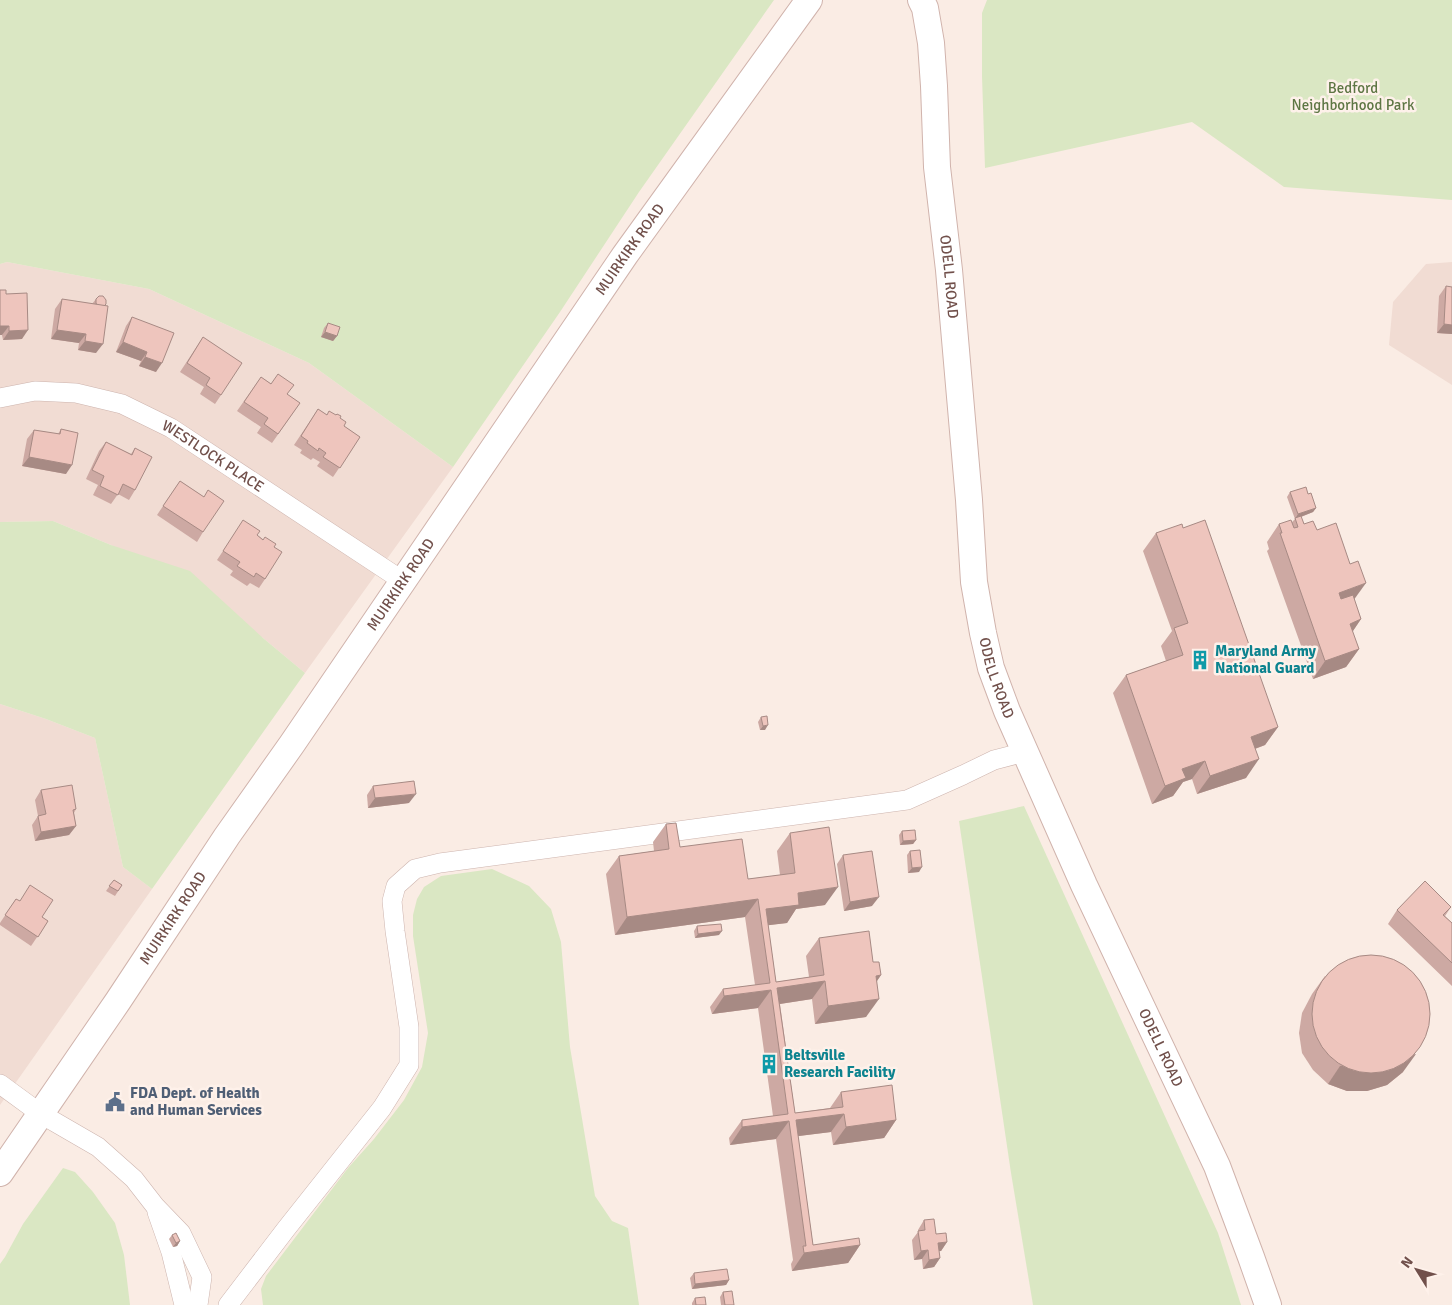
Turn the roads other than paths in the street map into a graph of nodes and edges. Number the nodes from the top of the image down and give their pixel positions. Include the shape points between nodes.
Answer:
1 (809, 0) edge
2 (921, 0) edge
3 (0, 398) edge
4 (403, 581) junction
5 (1025, 752) junction
6 (0, 1084) edge
7 (41, 1114) junction
8 (0, 1173) edge
9 (154, 1206) junction
10 (184, 1305) edge
11 (198, 1305) edge
12 (228, 1305) edge
13 (1268, 1305) edge

1 - 4 main road, MUIRKIRK ROAD via 625,255
2 - 5 main road, ODELL ROAD via 932,43 937,167 949,270 974,582 991,668
3 - 4 street, WESTLOCK PLACE via 35,391 76,393 122,404 171,428
4 - 7 main road, MUIRKIRK ROAD
5 - 12 street via 994,760 907,800 415,869 396,886 392,901 409,1027 409,1065 382,1108
5 - 13 main road, ODELL ROAD via 1217,1166
6 - 7 street
7 - 8 main road, MUIRKIRK ROAD
7 - 9 street via 98,1147 134,1179
9 - 10 street via 171,1252
9 - 11 street via 181,1233 202,1277

